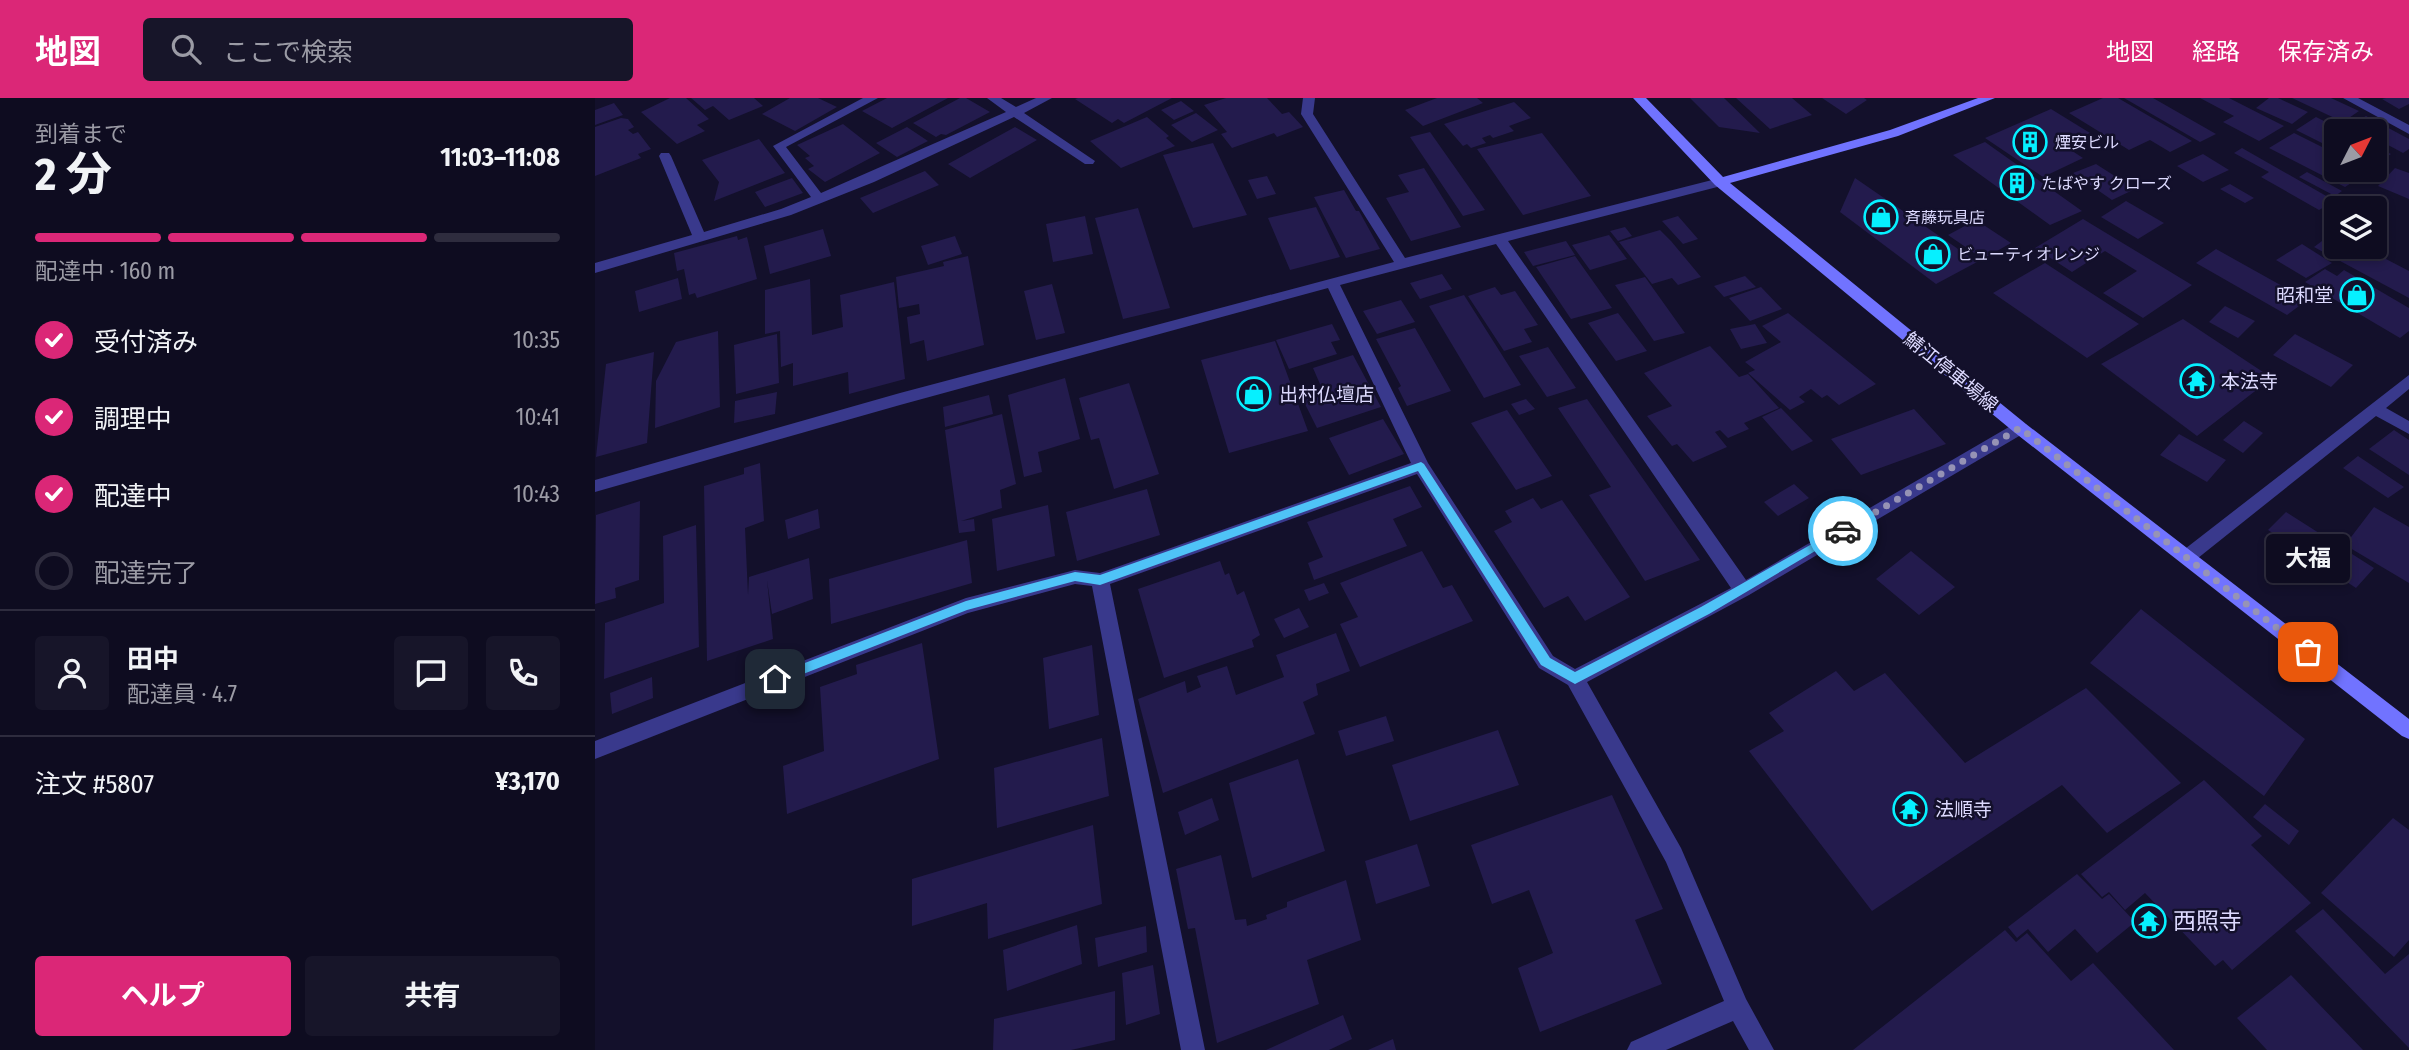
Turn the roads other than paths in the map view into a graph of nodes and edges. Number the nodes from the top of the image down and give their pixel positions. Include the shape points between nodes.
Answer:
1 (872, 98) edge
2 (993, 98) edge
3 (1046, 98) edge
4 (1309, 98) edge
5 (1639, 98) edge
6 (1989, 98) edge
7 (2349, 98) edge
8 (1016, 111) junction
9 (2409, 130) edge
10 (665, 156) dead end
11 (1090, 161) dead end
12 (1720, 182) junction
13 (819, 199) junction
14 (699, 236) junction
15 (1499, 239) junction
16 (1402, 264) junction
17 (595, 268) edge
18 (1332, 282) junction
19 (2409, 381) edge
20 (2376, 409) junction
21 (2020, 428) junction
22 (2409, 428) edge
23 (1421, 466) junction
24 (595, 486) edge
25 (2187, 557) junction
26 (1100, 580) junction
27 (1743, 590) junction
28 (1575, 678) junction
29 (2409, 730) edge
30 (595, 750) edge
31 (1738, 1007) junction
32 (1193, 1050) edge
33 (1639, 1050) edge
34 (1762, 1050) edge

1 - 13 street via 779,146
2 - 8 street
3 - 8 street
4 - 16 street via 1307,114
5 - 12 main road, 鯖江停車場線
6 - 12 main road via 1894,133
7 - 9 street
8 - 11 street
8 - 13 street
10 - 14 street
12 - 15 street
12 - 21 main road, 鯖江停車場線
13 - 14 street
14 - 17 street
15 - 16 street
15 - 27 street
16 - 18 street
18 - 23 street
18 - 24 street
19 - 20 street
20 - 22 street
20 - 25 street
21 - 25 main road, 鯖江停車場線
21 - 27 street
23 - 26 street
23 - 28 street via 1546,662
25 - 29 main road, 鯖江停車場線
26 - 30 street via 1075,577 966,606
26 - 32 street
27 - 28 street
28 - 31 street via 1674,855
31 - 33 street
31 - 34 street

